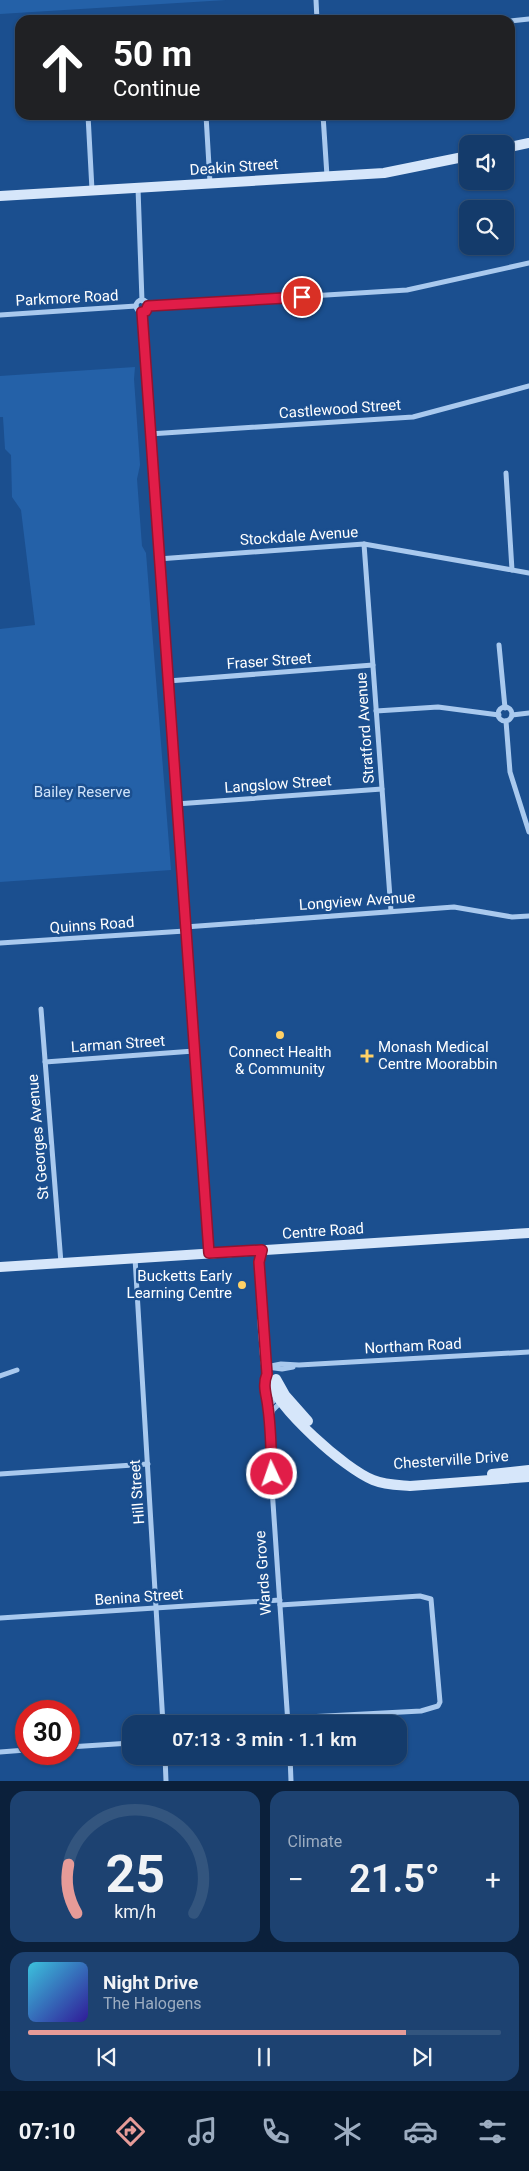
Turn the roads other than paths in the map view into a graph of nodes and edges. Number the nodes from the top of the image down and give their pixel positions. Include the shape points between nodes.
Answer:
1 (316, 0) edge
2 (317, 15) edge
3 (529, 19) edge
4 (515, 20) edge
5 (88, 120) edge
6 (206, 120) edge
7 (323, 120) edge
8 (529, 143) edge
9 (514, 146) edge
10 (459, 158) edge
11 (327, 176) junction
12 (210, 183) junction
13 (138, 188) junction
14 (92, 190) junction
15 (0, 196) edge
16 (529, 263) edge
17 (142, 300) junction
18 (136, 306) junction
19 (148, 306) junction
20 (142, 312) junction
21 (0, 315) edge
22 (529, 386) edge
23 (149, 434) junction
24 (506, 473) dead end
25 (364, 544) junction
26 (158, 559) junction
27 (512, 570) junction
28 (529, 573) edge
29 (499, 645) dead end
30 (373, 665) junction
31 (168, 681) junction
32 (505, 708) junction
33 (376, 711) junction
34 (529, 713) edge
35 (499, 715) junction
36 (512, 715) junction
37 (506, 721) junction
38 (382, 789) junction
39 (176, 804) junction
40 (529, 832) edge
41 (391, 911) junction
42 (529, 916) edge
43 (185, 929) junction
44 (0, 944) edge
45 (41, 1008) dead end
46 (194, 1051) junction
47 (45, 1062) junction
48 (529, 1233) edge
49 (262, 1250) junction
50 (209, 1253) junction
51 (135, 1258) junction
52 (61, 1263) junction
53 (0, 1267) edge
54 (529, 1352) edge
55 (270, 1369) junction
56 (17, 1370) dead end
57 (0, 1376) edge
58 (281, 1398) junction
59 (268, 1407) junction
60 (269, 1420) junction
61 (148, 1464) junction
62 (529, 1470) edge
63 (0, 1474) edge
64 (529, 1477) edge
65 (280, 1603) junction
66 (157, 1608) junction
67 (0, 1618) edge
68 (163, 1715) edge
69 (288, 1715) edge
70 (377, 1715) edge
71 (122, 1744) edge
72 (80, 1746) edge
73 (15, 1751) edge
74 (0, 1752) edge
75 (165, 1765) edge
76 (290, 1765) edge
77 (166, 1781) edge
78 (291, 1781) edge

1 - 2 street
3 - 4 street
5 - 14 street
6 - 12 street
7 - 11 street
8 - 9 street
10 - 11 street, Deakin Street via 384,173
11 - 12 street, Deakin Street
12 - 13 street, Deakin Street
13 - 14 street, Deakin Street
13 - 17 street
14 - 15 street, Deakin Street
16 - 19 street via 407,290
17 - 18 street
17 - 19 street
18 - 20 street
18 - 21 street, Parkmore Road
19 - 20 street
20 - 23 street
22 - 23 street, Castlewood Street via 413,417
23 - 26 street
24 - 27 street
25 - 26 street, Stockdale Avenue
25 - 27 street, Stockdale Avenue
25 - 30 street, Stratford Avenue
26 - 31 street
27 - 28 street, Stockdale Avenue
29 - 32 street
30 - 31 street, Fraser Street
30 - 33 street, Stratford Avenue
31 - 39 street
32 - 35 street
32 - 36 street
33 - 35 street via 438,707
33 - 38 street, Stratford Avenue
34 - 36 street
35 - 37 street
36 - 37 street
37 - 40 street via 510,772
38 - 39 street, Langslow Street
38 - 41 street, Stratford Avenue
39 - 43 street
41 - 42 street, Longview Avenue via 454,907 512,917
41 - 43 street, Longview Avenue
43 - 44 street, Quinns Road
43 - 46 street
45 - 47 street, St Georges Avenue
46 - 47 street, Larman Street
46 - 50 street
47 - 52 street, St Georges Avenue
48 - 49 street, Centre Road
49 - 50 street, Centre Road
49 - 55 street via 259,1262
50 - 51 street, Centre Road
51 - 52 street, Centre Road
51 - 61 street, Hill Street
52 - 53 street, Centre Road
54 - 55 street, Northam Road
55 - 58 street, Chesterville Drive via 280,1388
55 - 59 street, Wards Grove via 265,1380
56 - 57 street
58 - 59 street
58 - 60 street
58 - 62 street, Chesterville Drive via 353,1463 384,1478 411,1480
58 - 64 street, Chesterville Drive via 308,1430 350,1467 382,1483 410,1486
59 - 60 street, Wards Grove
60 - 65 street, Wards Grove
61 - 63 street
61 - 66 street, Hill Street
65 - 66 street, Benina Street
65 - 69 street, Wards Grove
65 - 70 street, Benina Street via 420,1596 431,1599 440,1702 438,1706 421,1712
66 - 67 street, Benina Street
66 - 68 street, Hill Street
71 - 72 street
73 - 74 street
75 - 77 street
76 - 78 street

